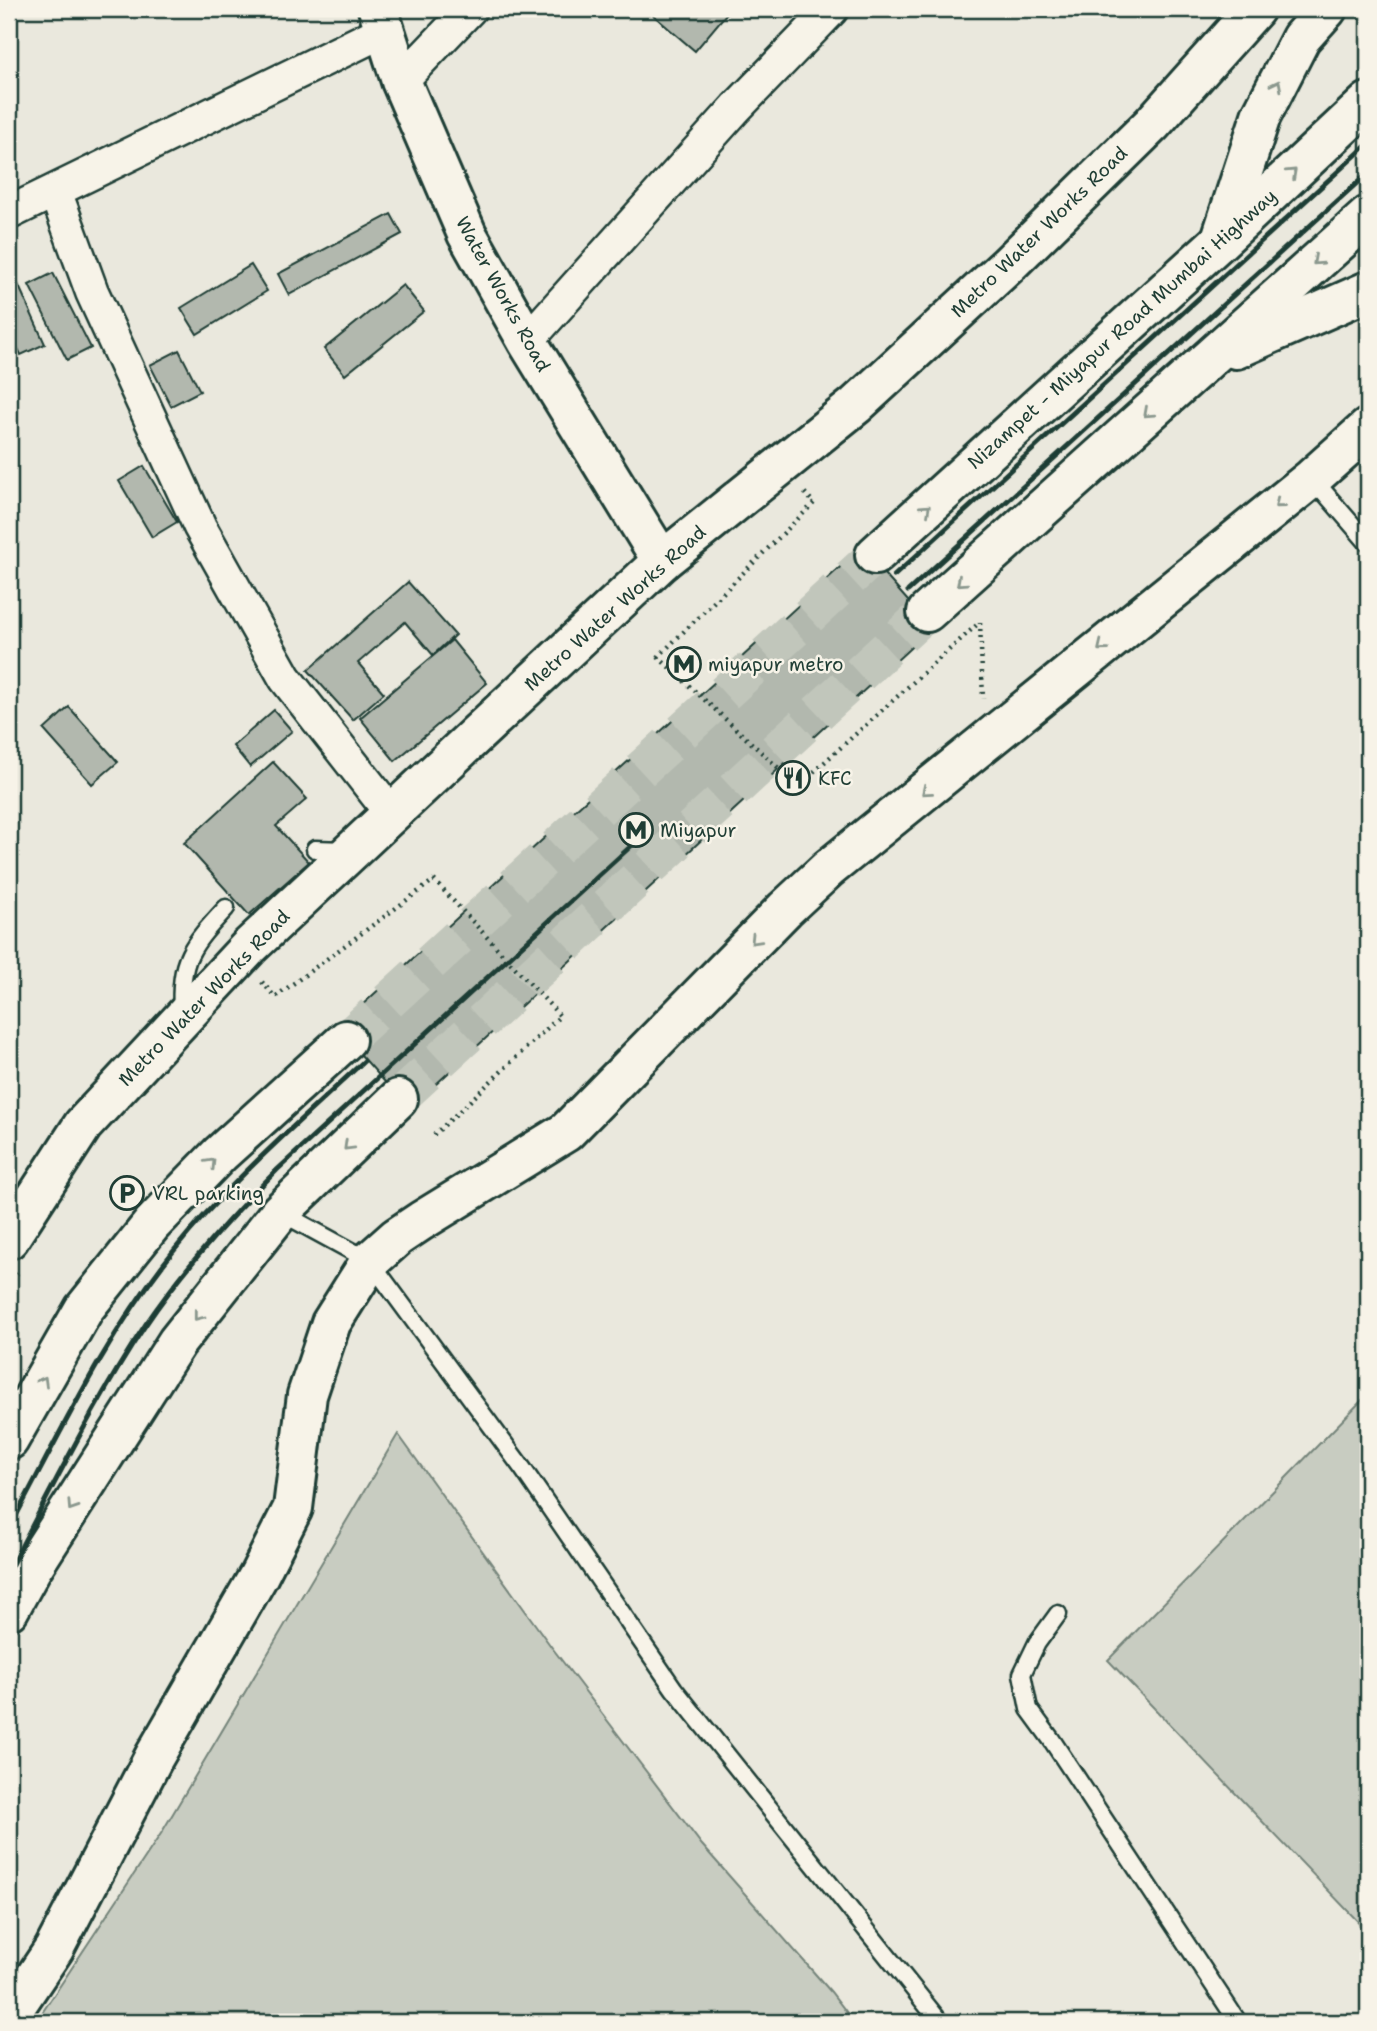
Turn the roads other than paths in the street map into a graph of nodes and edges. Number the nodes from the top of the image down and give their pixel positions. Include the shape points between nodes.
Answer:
1 (470, 9) edge
2 (832, 9) edge
3 (1255, 9) edge
4 (1327, 9) edge
5 (382, 20) edge
6 (401, 81) junction
7 (1368, 102) edge
8 (55, 191) junction
9 (9, 213) edge
10 (1368, 216) edge
11 (1220, 240) junction
12 (1368, 290) edge
13 (527, 341) junction
14 (1203, 363) junction
15 (1368, 428) edge
16 (1312, 478) junction
17 (1368, 543) edge
18 (875, 555) tunnel mouth
19 (662, 561) junction
20 (927, 612) tunnel mouth
21 (391, 813) junction
22 (315, 849) dead end
23 (352, 850) junction
24 (226, 908) dead end
25 (182, 1018) junction
26 (346, 1040) tunnel mouth
27 (398, 1099) tunnel mouth
28 (280, 1212) junction
29 (9, 1239) edge
30 (370, 1261) junction
31 (9, 1440) edge
32 (9, 1611) edge
33 (1058, 1614) dead end
34 (9, 2015) edge
35 (940, 2022) edge
36 (1238, 2022) edge

1 - 6 street
2 - 13 street via 736,108
3 - 19 main road, Metro Water Works Road via 1152,124 1008,265 856,405
11 -> 4 main road via 1261,116 1301,38
5 - 6 main road, Water Works Road
5 - 8 street
6 - 13 main road, Water Works Road via 467,234
11 -> 7 main road, Nizampet - Miyapur Road Mumbai Highway
8 - 9 street
8 - 21 street via 92,292 200,527 285,678
10 -> 14 main road
18 -> 11 main road, Nizampet - Miyapur Road Mumbai Highway
12 - 14 main road
13 - 19 main road, Water Works Road
14 -> 20 main road
15 - 16 main road
16 - 17 lane
16 -> 30 main road via 828,869 566,1132 421,1221
19 - 21 main road, Metro Water Works Road
21 - 23 main road, Metro Water Works Road
22 - 23 lane
23 - 25 main road, Metro Water Works Road
24 - 25 lane via 185,961
25 - 29 main road, Metro Water Works Road via 83,1125
31 -> 26 main road via 84,1309 152,1224 220,1154
27 -> 28 main road
28 - 30 lane
28 -> 32 main road via 177,1342
30 - 34 main road via 331,1323 307,1395 293,1508 154,1757 54,1949
30 - 35 lane via 523,1469 674,1689
33 - 36 lane via 1022,1674 1029,1709

